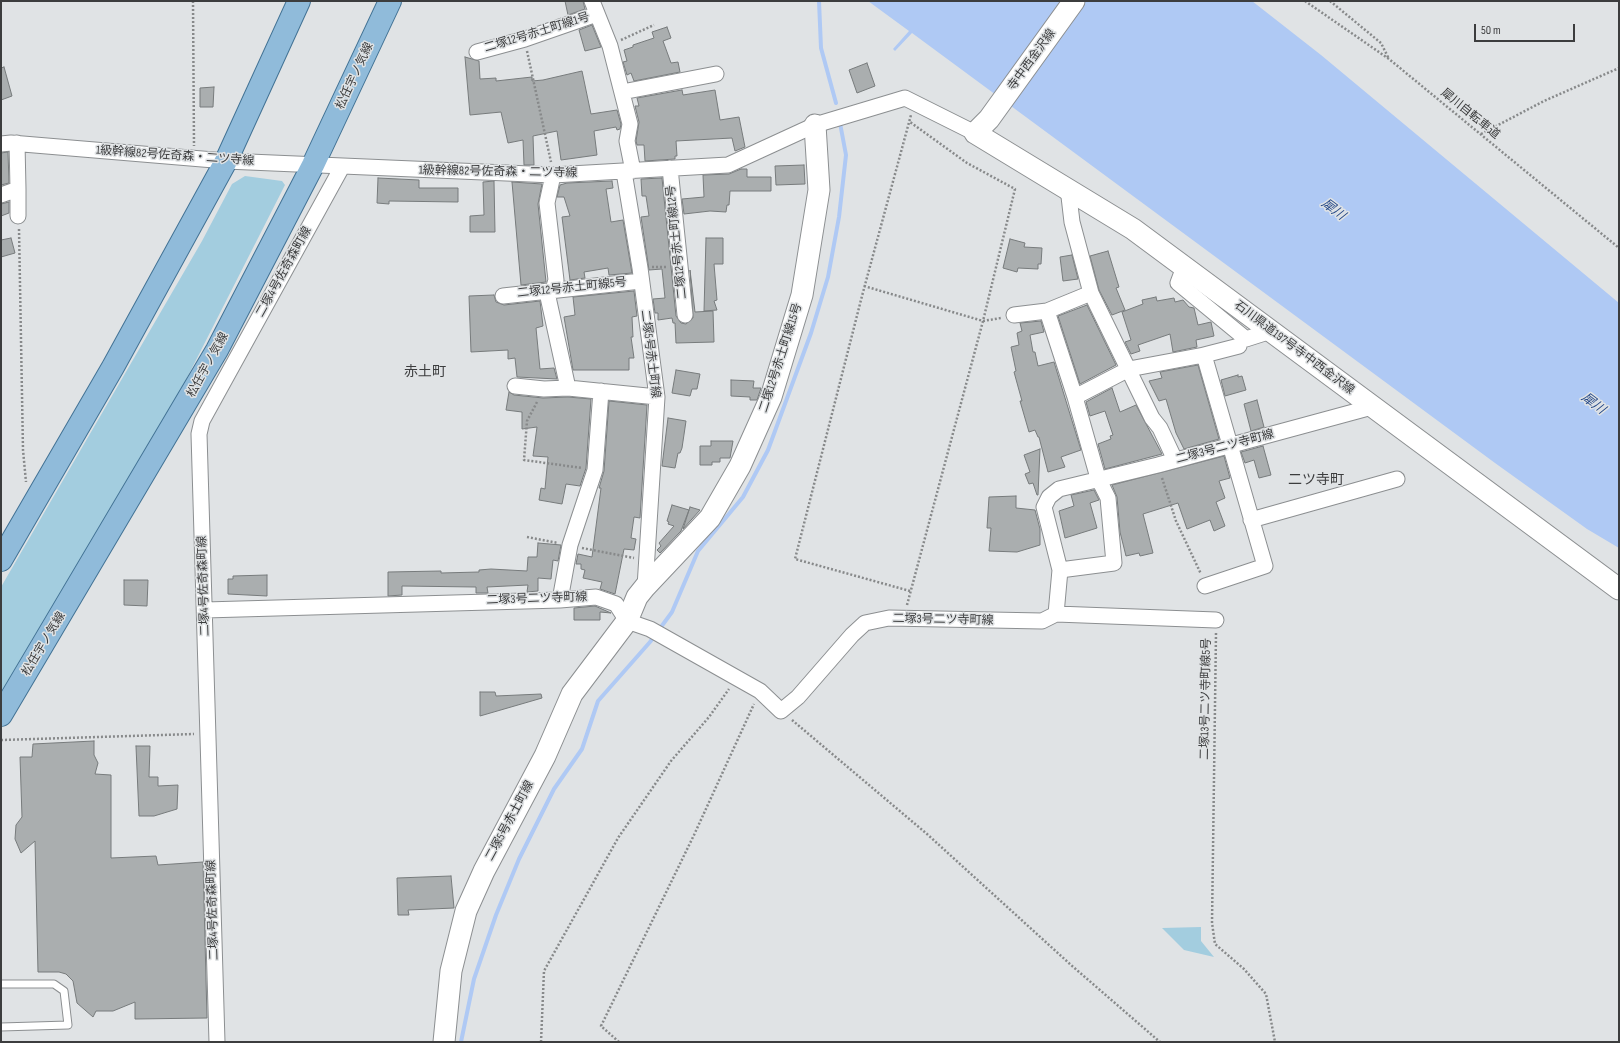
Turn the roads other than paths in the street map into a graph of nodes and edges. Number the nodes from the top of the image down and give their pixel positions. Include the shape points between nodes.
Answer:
1 (299, 1) edge
2 (390, 1) edge
3 (1074, 1) edge
4 (596, 6) edge
5 (477, 52) dead end
6 (716, 74) dead end
7 (622, 92) junction
8 (815, 125) junction
9 (982, 126) junction
10 (18, 143) junction
11 (1, 144) edge
12 (226, 161) junction
13 (313, 166) junction
14 (342, 167) junction
15 (670, 168) junction
16 (628, 171) junction
17 (553, 175) junction
18 (1068, 188) junction
19 (18, 189) junction
20 (1, 195) edge
21 (18, 216) road end
22 (640, 274) junction
23 (553, 290) junction
24 (1091, 293) junction
25 (504, 296) dead end
26 (1047, 311) junction
27 (685, 315) dead end
28 (1014, 315) road end
29 (1239, 346) dead end
30 (1204, 355) junction
31 (1129, 369) junction
32 (515, 386) dead end
33 (568, 388) junction
34 (601, 391) junction
35 (657, 397) junction
36 (1076, 397) junction
37 (1372, 407) junction
38 (182, 412) junction
39 (199, 434) junction
40 (1230, 446) junction
41 (1175, 460) junction
42 (1098, 478) junction
43 (1397, 479) dead end
44 (1252, 520) junction
45 (1, 560) edge
46 (1060, 570) junction
47 (645, 586) junction
48 (1205, 586) road end
49 (1619, 590) edge
50 (560, 600) junction
51 (205, 610) junction
52 (1056, 614) junction
53 (1216, 620) road end
54 (627, 621) junction
55 (1, 715) edge
56 (1, 984) edge
57 (1, 1027) edge
58 (216, 1042) edge
59 (444, 1042) edge

1 - 12 main road
2 - 13 main road, 松任宇ノ気線
3 - 9 street, 寺中西金沢線
4 - 5 street, 二塚12号赤土町線1号 via 525,39
4 - 7 street, 二塚5号赤土町線
6 - 7 street
7 - 16 street, 二塚5号赤土町線 via 630,124 627,141
8 - 9 street, 1級幹線82号佐奇森・二ツ寺線 via 905,98
8 - 15 street, 1級幹線82号佐奇森・二ツ寺線 via 728,165
8 - 47 street, 二塚12号赤土町線15号 via 820,190 802,295 770,397 740,466 710,518
9 - 18 street, 石川県道197号寺中西金沢線
10 - 11 street, 1級幹線82号佐奇森・二ツ寺線
10 - 12 street, 1級幹線82号佐奇森・二ツ寺線
10 - 19 street
12 - 13 street, 1級幹線82号佐奇森・二ツ寺線
12 - 45 main road
13 - 14 street, 1級幹線82号佐奇森・二ツ寺線
13 - 38 main road, 松任宇ノ気線
14 - 17 street, 1級幹線82号佐奇森・二ツ寺線
14 - 39 street, 二塚4号佐奇森町線 via 202,421
15 - 16 street, 1級幹線82号佐奇森・二ツ寺線
15 - 27 street, 二塚12号赤土町線12号
16 - 17 street, 1級幹線82号佐奇森・二ツ寺線
16 - 22 street, 二塚5号赤土町線
17 - 23 street via 547,203 556,280
18 - 24 street via 1072,222
18 - 37 street, 石川県道197号寺中西金沢線 via 1133,229
19 - 20 street
19 - 21 street
22 - 23 street, 二塚12号赤土町線5号
22 - 35 street, 二塚5号赤土町線
23 - 25 street, 二塚12号赤土町線5号
23 - 33 street via 548,297
24 - 26 street
24 - 31 street
26 - 28 street
26 - 36 street
29 - 30 street
30 - 31 street
30 - 40 street
31 - 36 street
31 - 41 street
32 - 33 street
33 - 34 street
34 - 35 street
34 - 50 street via 595,470 570,546
35 - 47 street, 二塚5号赤土町線
36 - 42 street
37 - 40 street, 二塚3号二ツ寺町線
37 - 49 street, 石川県道197号寺中西金沢線
38 - 39 street
38 - 55 main road, 松任宇ノ気線
39 - 51 street, 二塚4号佐奇森町線
40 - 41 street, 二塚3号二ツ寺町線
40 - 44 street
41 - 42 street, 二塚3号二ツ寺町線
42 - 46 street, 二塚3号二ツ寺町線 via 1059,489 1049,497 1044,507
42 - 46 street via 1108,498 1114,563
43 - 44 street
44 - 48 street via 1264,566
46 - 52 street, 二塚3号二ツ寺町線
47 - 54 street, 二塚12号赤土町線15号
50 - 51 street, 二塚3号二ツ寺町線
50 - 54 street, 二塚3号二ツ寺町線 via 596,597 616,604
51 - 58 street, 二塚4号佐奇森町線
52 - 53 street
52 - 54 street, 二塚3号二ツ寺町線 via 1042,621 890,618 865,623 798,697 781,711 760,691 650,629
54 - 59 street, 二塚5号赤土町線 via 572,694 545,756 484,871 466,911 451,971
56 - 57 lane via 54,984 64,991 68,1025

